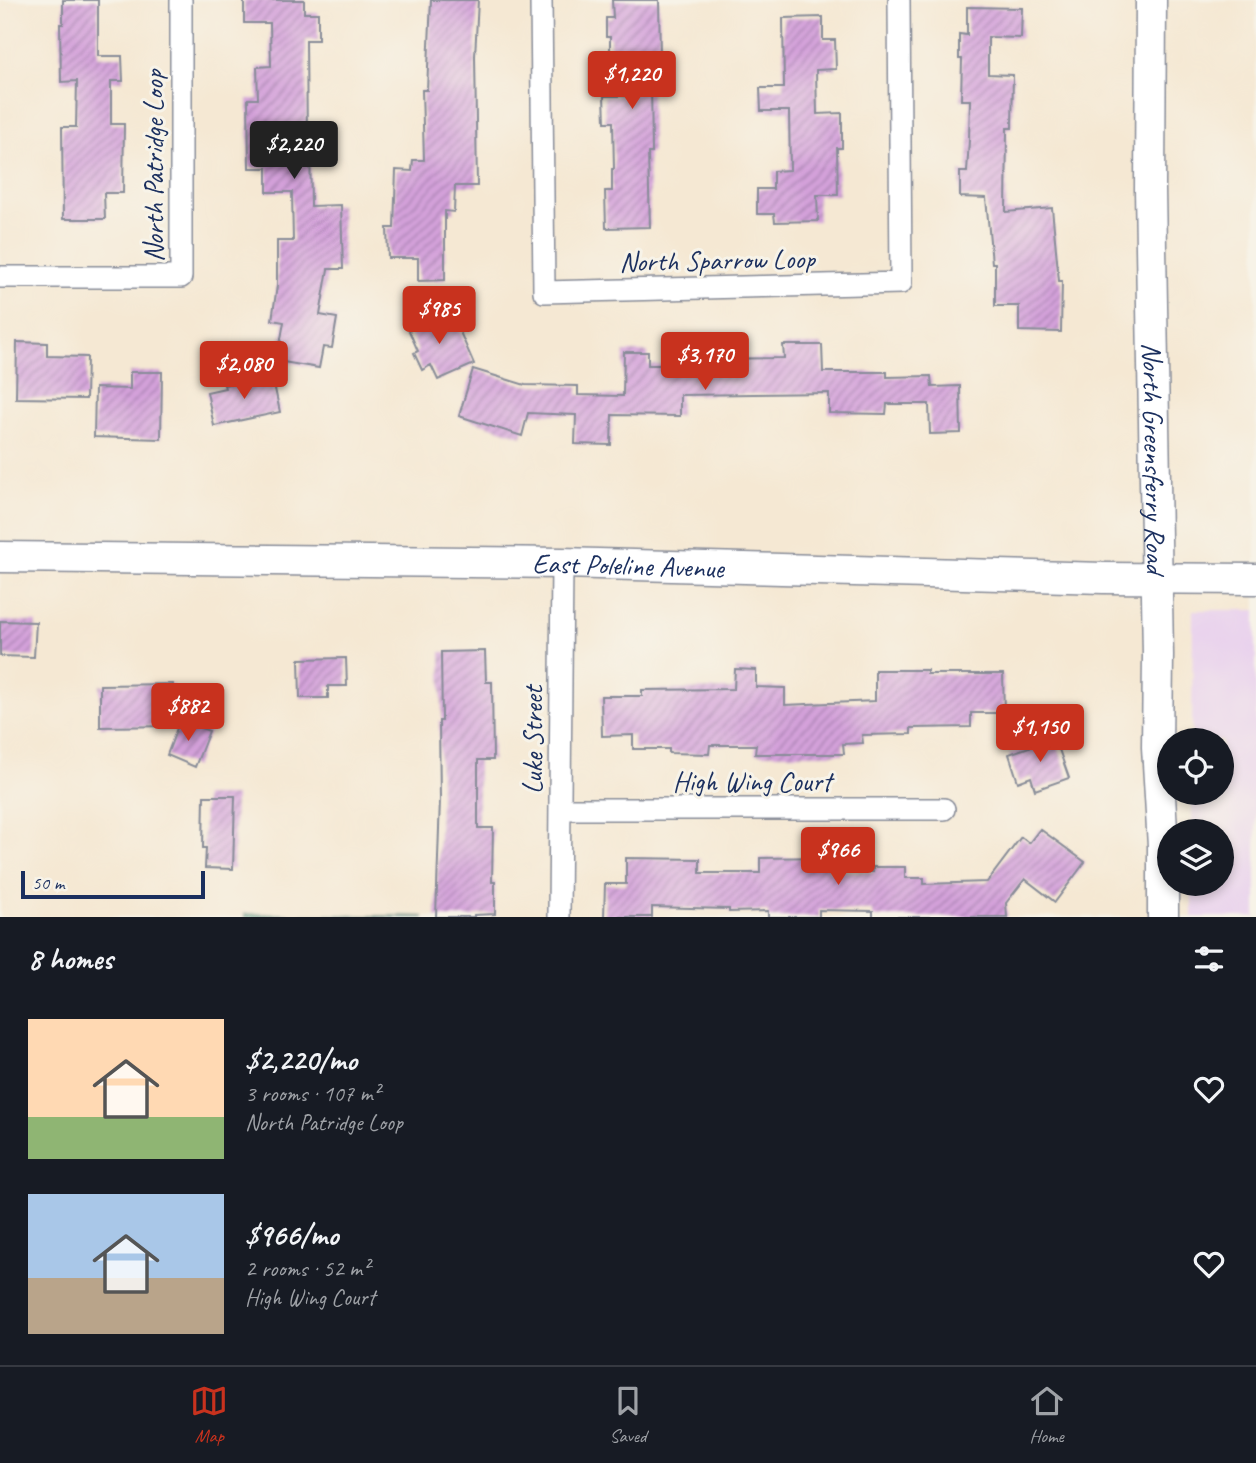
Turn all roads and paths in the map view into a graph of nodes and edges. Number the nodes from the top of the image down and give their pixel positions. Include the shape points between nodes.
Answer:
1 (181, 0) edge
2 (541, 0) edge
3 (899, 0) edge
4 (1151, 0) edge
5 (0, 277) edge
6 (0, 557) edge
7 (562, 563) junction
8 (1157, 578) junction
9 (1256, 579) edge
10 (560, 809) junction
11 (944, 809) dead end
12 (559, 917) edge
13 (1163, 917) edge

1 - 5 street, North Patridge Loop via 181,277
2 - 3 street, North Sparrow Loop via 544,292 901,284
4 - 8 main road, North Greensferry Road
6 - 7 main road, East Poleline Avenue
7 - 8 main road, East Poleline Avenue
7 - 10 street, Luke Street
8 - 9 main road, East Poleline Avenue
8 - 13 main road, North Greensferry Road
10 - 11 street, High Wing Court
10 - 12 street, Luke Street

